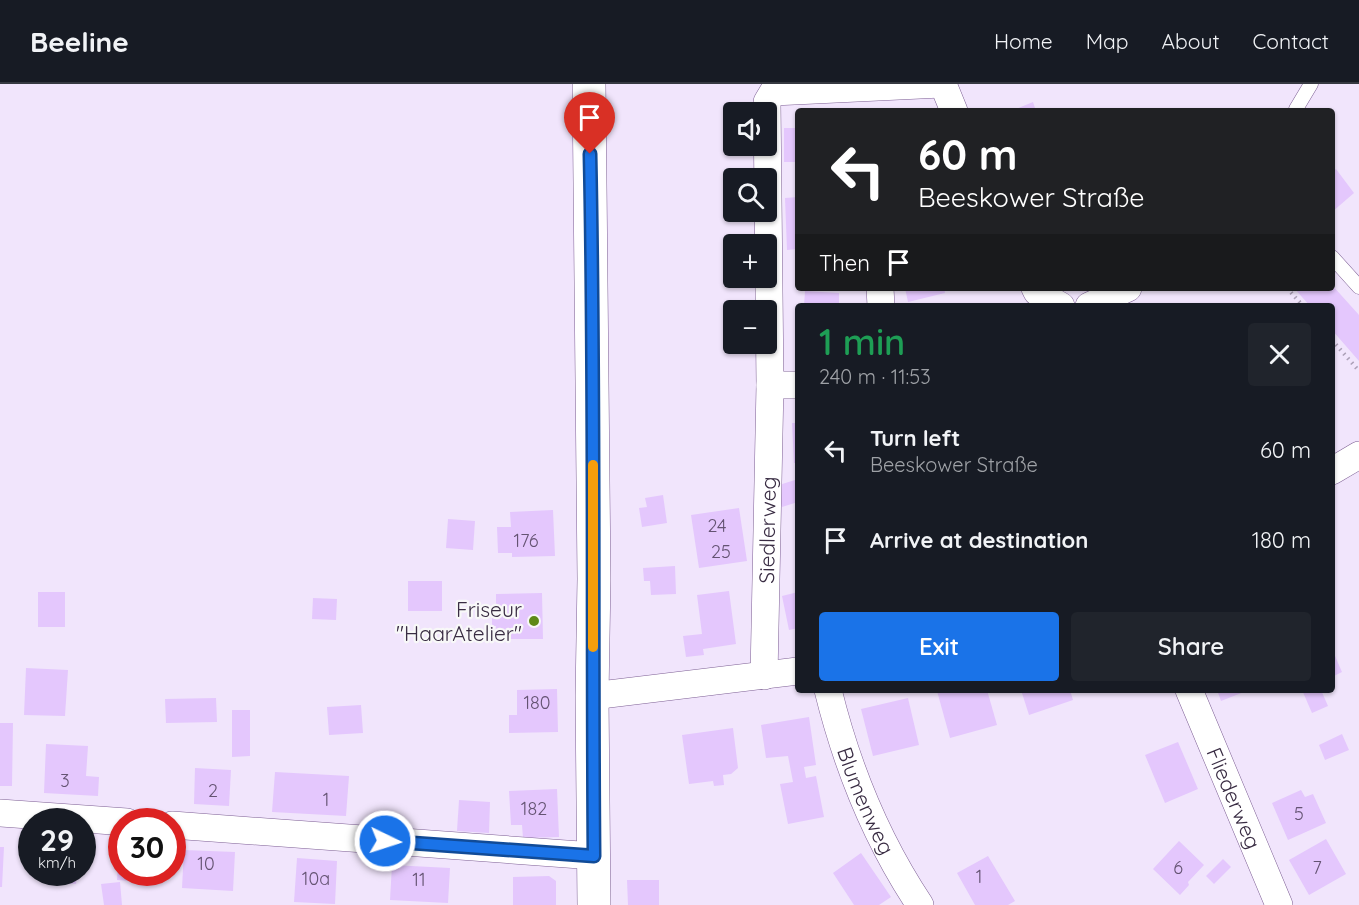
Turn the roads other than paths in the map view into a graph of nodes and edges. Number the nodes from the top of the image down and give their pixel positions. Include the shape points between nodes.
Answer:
1 (589, 84) edge
2 (942, 84) edge
3 (1311, 84) edge
4 (953, 108) edge
5 (1297, 108) edge
6 (1335, 260) edge
7 (1359, 287) edge
8 (1036, 291) edge
9 (1122, 291) edge
10 (1056, 303) edge
11 (1096, 303) edge
12 (770, 385) junction
13 (795, 385) edge
14 (795, 671) edge
15 (764, 676) junction
16 (829, 693) edge
17 (1190, 693) edge
18 (592, 696) junction
19 (0, 813) edge
20 (108, 821) edge
21 (186, 826) edge
22 (594, 856) junction
23 (594, 905) edge
24 (920, 905) edge
25 (1279, 905) edge

1 - 18 main road
2 - 4 street, Siedlerweg
2 - 12 street, Siedlerweg via 773,92 767,102
3 - 5 lane
6 - 7 lane
8 - 10 street
9 - 11 street
12 - 13 street
12 - 15 street, Siedlerweg
14 - 15 street
15 - 18 street
16 - 24 street, Blumenweg via 862,799 887,851
17 - 25 street, Fliederweg
18 - 22 main road
19 - 20 street
21 - 22 street
22 - 23 main road

